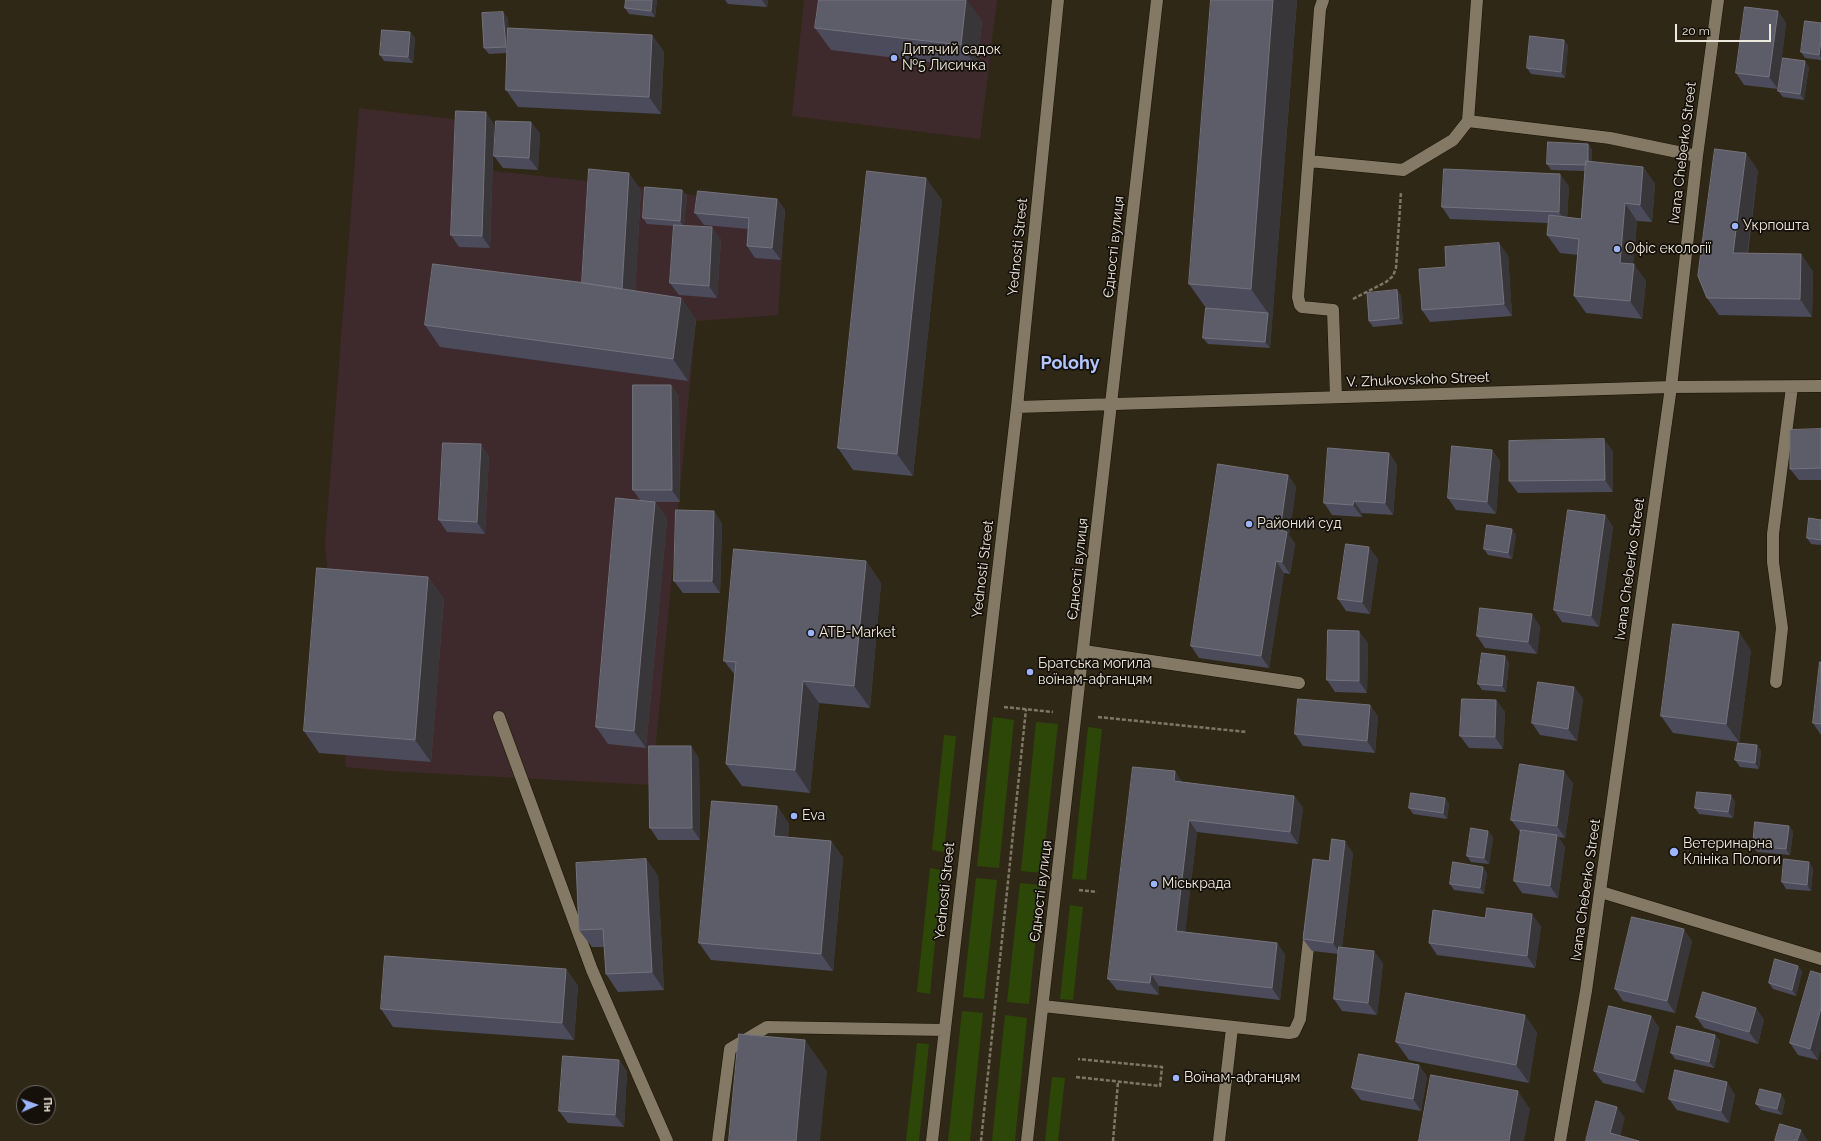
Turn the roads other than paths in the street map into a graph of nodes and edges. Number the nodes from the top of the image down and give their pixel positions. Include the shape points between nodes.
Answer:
1 (1058, 0) edge
2 (1157, 0) edge
3 (1322, 0) edge
4 (1478, 0) edge
5 (1718, 0) edge
6 (1468, 121) junction
7 (1697, 156) junction
8 (1309, 160) junction
9 (1821, 386) edge
10 (1671, 387) junction
11 (1792, 387) junction
12 (1336, 397) junction
13 (1112, 404) junction
14 (1017, 407) junction
15 (1084, 650) junction
16 (1776, 682) dead end
17 (1300, 683) dead end
18 (499, 717) dead end
19 (1601, 892) junction
20 (1311, 918) edge
21 (1821, 959) edge
22 (1043, 1006) junction
23 (1232, 1028) junction
24 (945, 1030) junction
25 (667, 1141) edge
26 (718, 1141) edge
27 (932, 1141) edge
28 (1027, 1141) edge
29 (1219, 1141) edge
30 (1560, 1141) edge

1 - 14 street, Yednosti Street
2 - 13 street, Єдності вулиця
3 - 8 street
4 - 6 street
5 - 7 street, Ivana Cheberko Street
6 - 7 street via 1610,138
6 - 8 street via 1453,140 1403,170
7 - 10 street, Ivana Cheberko Street
8 - 12 street via 1298,302 1307,308 1333,310
9 - 11 street, V. Zhukovskoho Street
10 - 11 street, V. Zhukovskoho Street
10 - 12 street, V. Zhukovskoho Street
10 - 19 street, Ivana Cheberko Street
11 - 16 street via 1773,534 1773,562 1782,628
12 - 13 street, V. Zhukovskoho Street
13 - 14 street, V. Zhukovskoho Street
13 - 15 street, Єдності вулиця
14 - 24 street, Yednosti Street
15 - 17 street
15 - 22 street, Єдності вулиця
18 - 25 street via 592,970
19 - 21 street
19 - 30 street, Ivana Cheberko Street
20 - 23 street via 1298,1026 1294,1032
22 - 23 street
22 - 28 street, Єдності вулиця
23 - 29 street
24 - 26 street via 767,1027 730,1049
24 - 27 street, Yednosti Street

